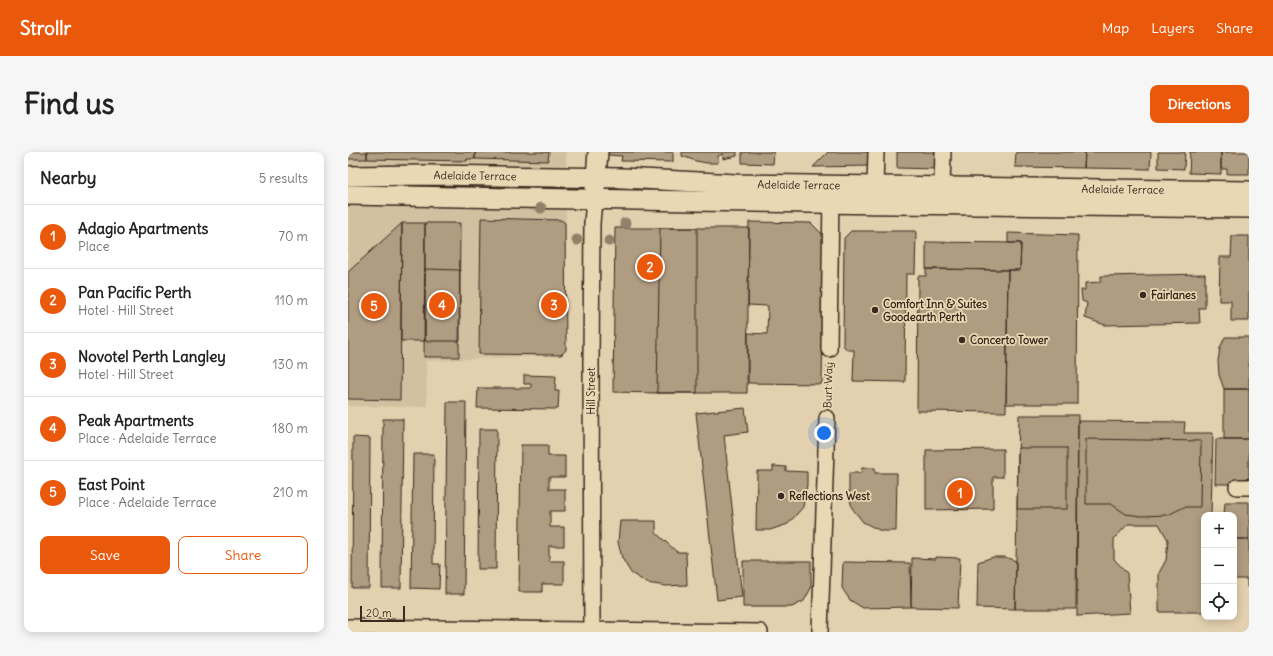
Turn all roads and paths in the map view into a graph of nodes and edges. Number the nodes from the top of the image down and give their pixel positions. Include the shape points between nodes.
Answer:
1 (598, 152) edge
2 (876, 152) edge
3 (943, 152) edge
4 (348, 176) edge
5 (596, 178) junction
6 (875, 186) junction
7 (942, 187) junction
8 (1249, 191) edge
9 (348, 194) edge
10 (831, 194) junction
11 (594, 200) junction
12 (1249, 208) edge
13 (828, 349) joint
14 (827, 418) joint
15 (348, 626) edge
16 (592, 629) junction
17 (760, 632) edge
18 (820, 632) edge

1 - 5 main road, Hill Street
2 - 6 street
3 - 7 street
4 - 5 main road, Adelaide Terrace
5 - 10 main road, Adelaide Terrace via 736,184
5 - 11 main road, Hill Street
6 - 7 main road, Adelaide Terrace
6 - 10 main road, Adelaide Terrace
7 - 8 main road, Adelaide Terrace
9 - 11 main road, Adelaide Terrace
10 - 11 main road, Adelaide Terrace
10 - 12 main road, Adelaide Terrace
10 - 13 street, Burt Way
11 - 16 street, Hill Street via 591,364
13 - 14 path, Burt Way
14 - 18 street, Burt Way
15 - 16 street
16 - 17 street

